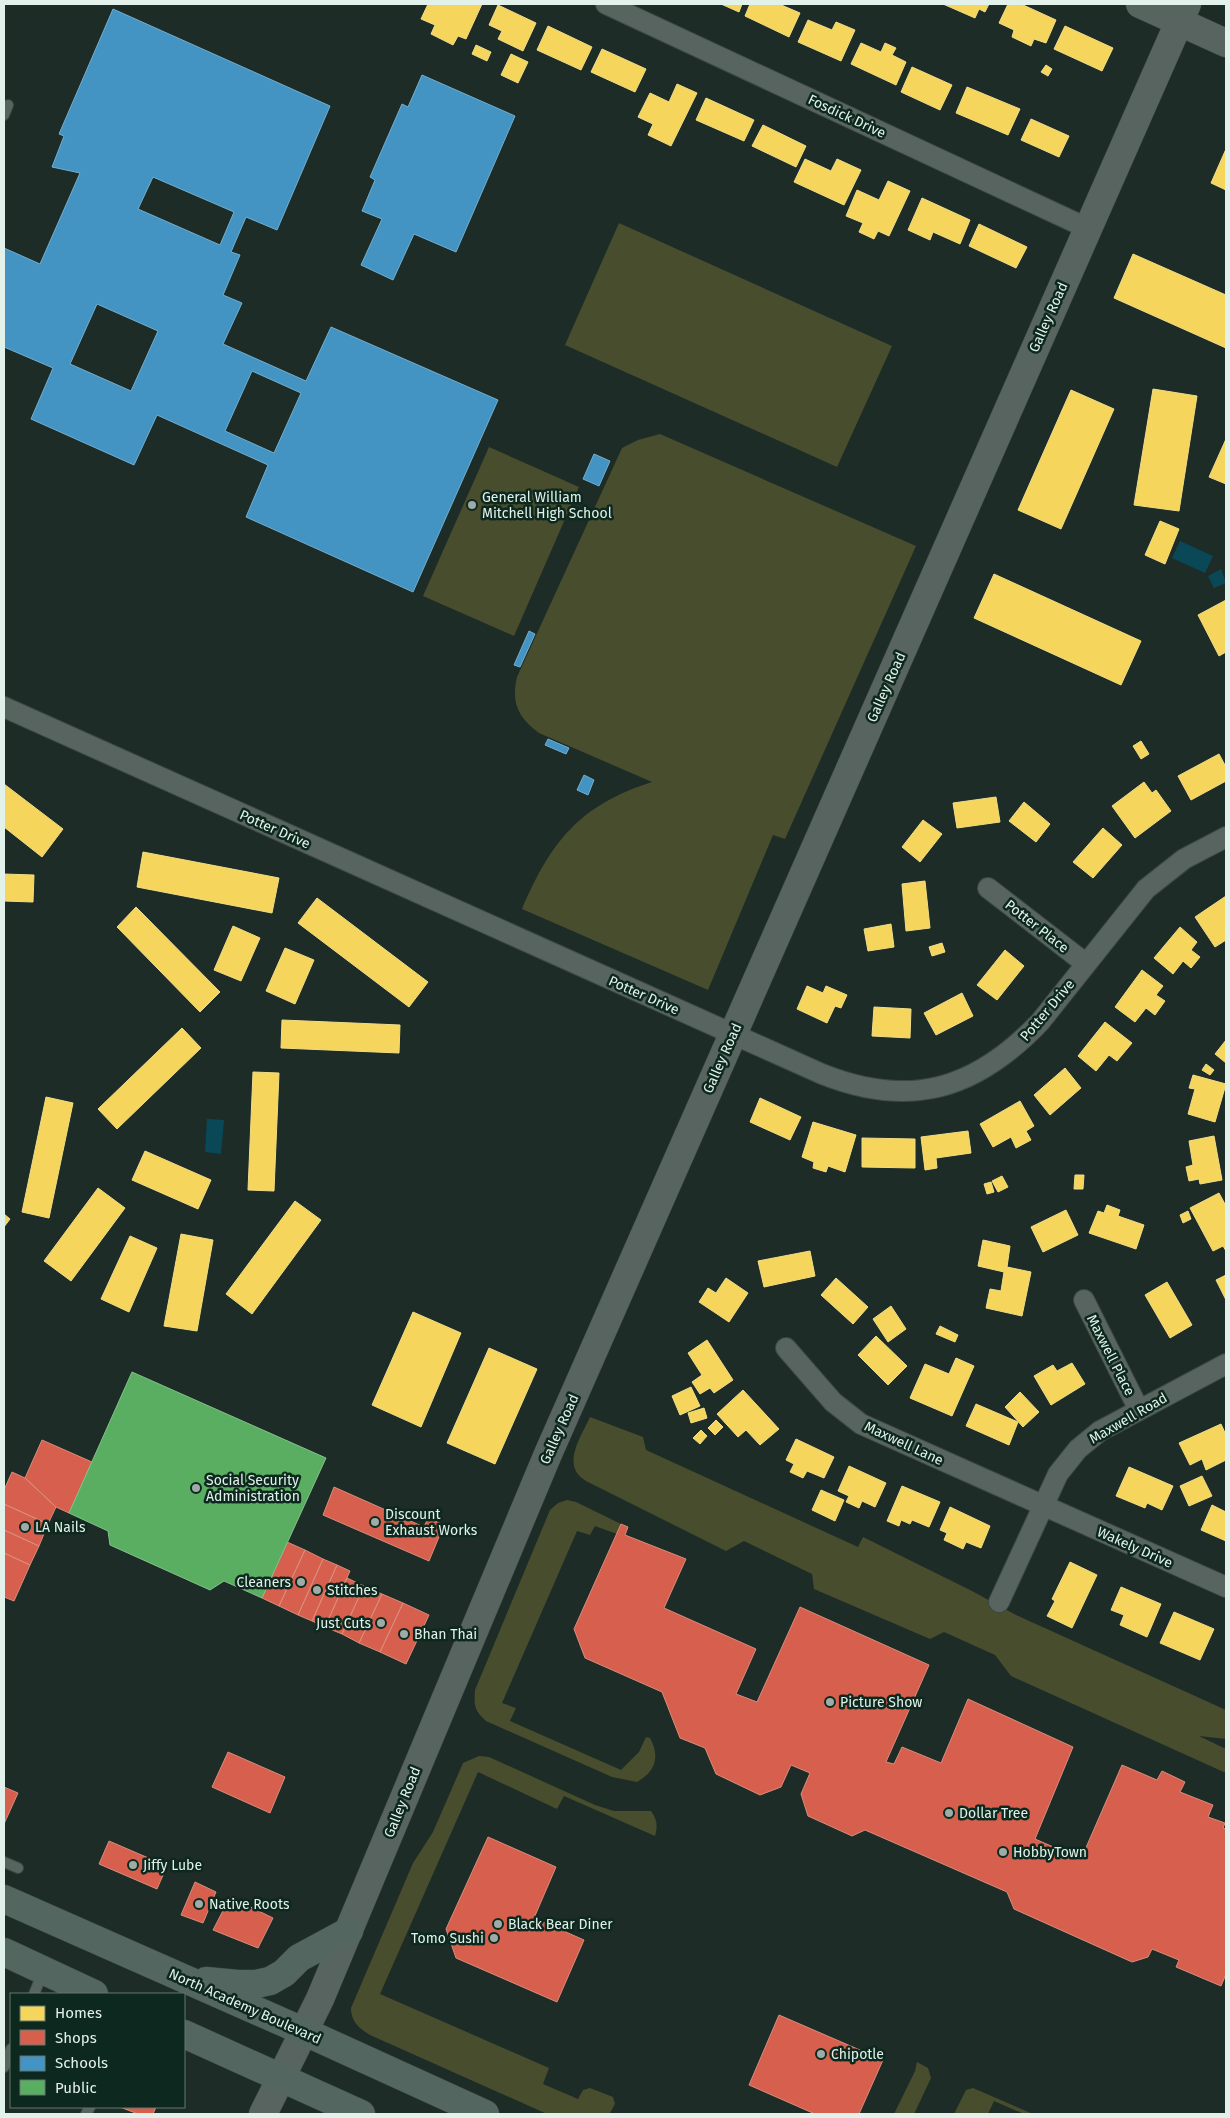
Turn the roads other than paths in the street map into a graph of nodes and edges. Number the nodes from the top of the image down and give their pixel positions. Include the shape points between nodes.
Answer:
1 (606, 4) edge
2 (1140, 4) edge
3 (1183, 13) edge
4 (1226, 43) edge
5 (8, 105) dead end
6 (4, 116) edge
7 (1088, 228) junction
8 (4, 708) edge
9 (1226, 837) edge
10 (988, 888) dead end
11 (1085, 963) junction
12 (733, 1035) junction
13 (1084, 1300) dead end
14 (786, 1348) dead end
15 (1226, 1364) edge
16 (1139, 1410) junction
17 (1043, 1506) junction
18 (1226, 1587) edge
19 (999, 1602) dead end
20 (4, 1862) edge
21 (18, 1868) dead end
22 (4, 1899) edge
23 (349, 1931) junction
24 (4, 1952) edge
25 (183, 1979) junction
26 (39, 1983) edge
27 (89, 1993) edge
28 (306, 2032) junction
29 (185, 2034) edge
30 (10, 2052) edge
31 (4, 2067) edge
32 (280, 2078) junction
33 (263, 2114) edge
34 (361, 2114) edge
35 (486, 2114) edge

1 - 7 street, Fosdick Drive
2 - 3 main road
3 - 4 main road
3 - 7 main road, Galley Road
5 - 6 lane
7 - 12 main road, Galley Road
8 - 12 street, Potter Drive
9 - 11 street, Potter Drive via 1184,859 1146,890
10 - 11 street, Potter Place
11 - 12 street, Potter Drive via 1040,1022 994,1063 970,1076 921,1090 901,1093 841,1082
12 - 23 main road, Galley Road via 548,1454
13 - 16 street, Maxwell Place
14 - 17 street, Maxwell Lane via 833,1402 861,1424
15 - 16 street, Maxwell Road
16 - 17 street, Maxwell Road via 1078,1449 1058,1474
17 - 18 street, Wakely Drive
17 - 19 street, Maxwell Road
20 - 21 lane
22 - 25 highway, North Academy Boulevard
23 - 25 highway via 299,1958 284,1973 270,1980 238,1984
23 - 28 main road, Galley Road
24 - 26 highway
25 - 28 highway, North Academy Boulevard
26 - 27 highway
28 - 32 main road, Galley Road
28 - 35 highway, North Academy Boulevard
29 - 32 highway
30 - 31 lane
32 - 33 main road, Galley Road
32 - 34 highway

